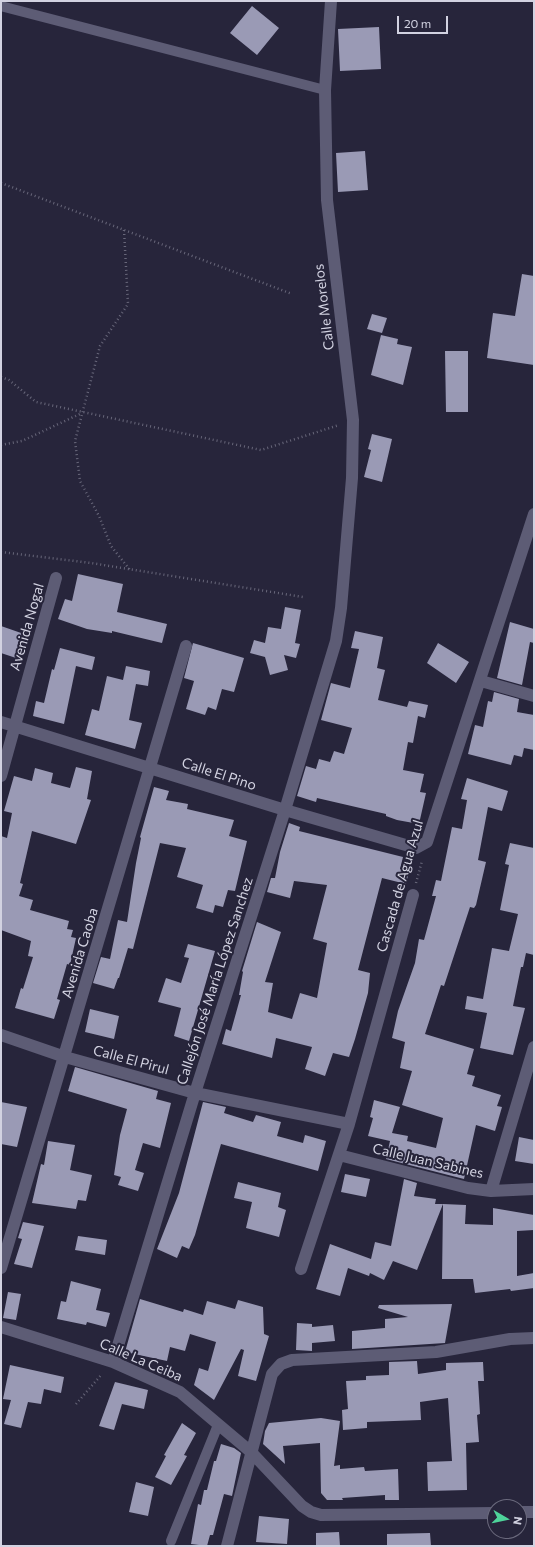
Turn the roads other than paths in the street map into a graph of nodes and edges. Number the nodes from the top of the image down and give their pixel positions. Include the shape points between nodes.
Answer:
1 (331, 1) edge
2 (1, 6) edge
3 (325, 90) junction
4 (534, 514) edge
5 (56, 578) dead end
6 (341, 608) joint
7 (186, 646) dead end
8 (481, 681) junction
9 (534, 696) edge
10 (1, 722) edge
11 (15, 726) junction
12 (151, 768) junction
13 (1, 776) edge
14 (285, 810) junction
15 (427, 842) joint
16 (413, 895) road end
17 (1, 1035) edge
18 (534, 1047) edge
19 (65, 1057) junction
20 (195, 1093) junction
21 (349, 1124) junction
22 (339, 1155) junction
23 (534, 1189) edge
24 (491, 1192) junction
25 (1, 1268) edge
26 (301, 1269) dead end
27 (1, 1328) edge
28 (534, 1338) edge
29 (113, 1362) junction
30 (218, 1425) junction
31 (251, 1452) junction
32 (487, 1513) edge
33 (171, 1541) dead end
34 (227, 1546) edge

1 - 3 street, Calle Morelos
2 - 3 lane
3 - 6 street, Calle Morelos via 327,200 353,420 352,478
4 - 8 street, Cascada de Agua Azul
5 - 11 street, Avenida Nogal
6 - 14 street, Callejón José María López Sanchez via 336,641
7 - 12 street, Avenida Caoba
8 - 9 street
8 - 15 street, Cascada de Agua Azul
10 - 11 street, Calle El Pino
11 - 12 street, Calle El Pino
11 - 13 street, Avenida Nogal
12 - 14 street, Calle El Pino
12 - 19 street, Avenida Caoba
14 - 15 street, Calle El Pino via 406,846 416,848
14 - 20 street, Callejón José María López Sanchez
16 - 21 street, Cascada de Agua Azul
17 - 19 street, Calle El Pirul
18 - 24 street
19 - 20 street, Calle El Pirul
19 - 25 street, Avenida Caoba
20 - 21 street, Calle El Pirul
20 - 29 street, Callejón José María López Sanchez
21 - 22 street, Cascada de Agua Azul
22 - 24 street, Calle Juan Sabines
22 - 26 street, Cascada de Agua Azul
23 - 24 street, Calle Juan Sabines
27 - 29 street, Calle La Ceiba
28 - 31 street via 510,1339 436,1352 292,1360 280,1364 272,1374
29 - 30 street, Calle La Ceiba via 180,1392
30 - 31 street, Calle La Ceiba
30 - 33 lane
31 - 32 street, Calle La Ceiba via 302,1506 321,1515
31 - 34 street

